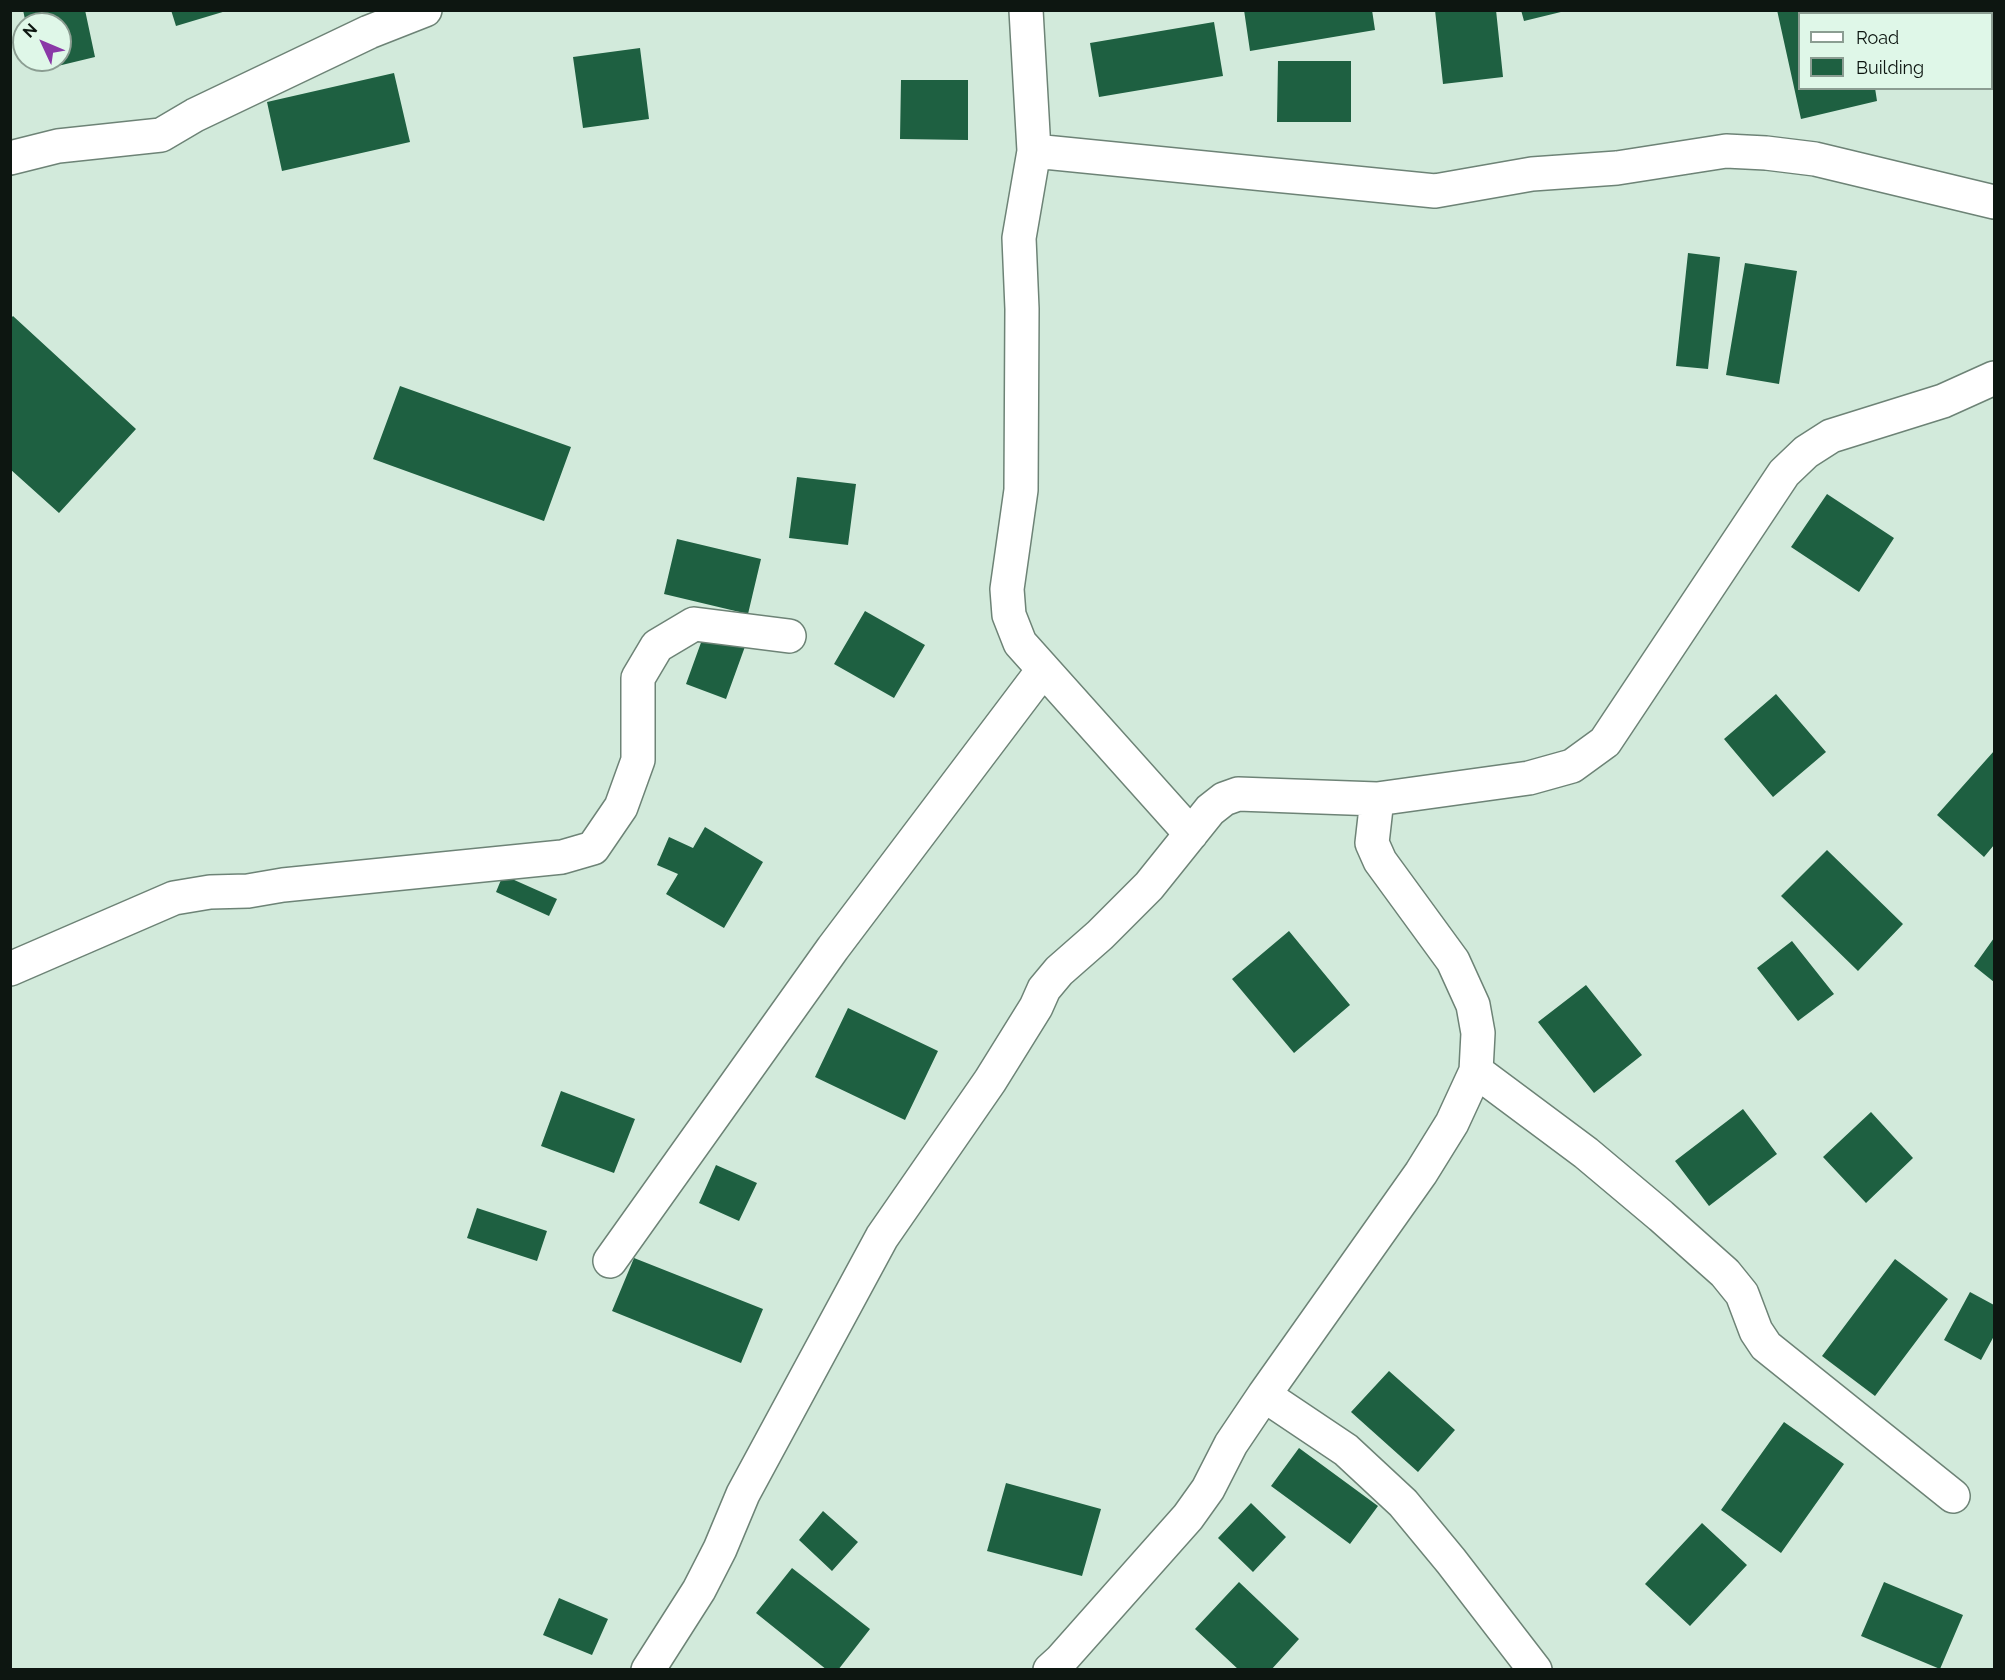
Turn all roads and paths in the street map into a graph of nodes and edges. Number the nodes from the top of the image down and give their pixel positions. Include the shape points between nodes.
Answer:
1 (425, 10) edge
2 (1026, 10) edge
3 (1034, 151) junction
4 (10, 158) edge
5 (1995, 202) edge
6 (1995, 378) edge
7 (789, 636) dead end
8 (1043, 670) junction
9 (1377, 799) junction
10 (1191, 834) junction
11 (10, 969) edge
12 (1476, 1071) junction
13 (610, 1262) dead end
14 (1264, 1395) junction
15 (1953, 1496) dead end
16 (660, 1664) edge
17 (1050, 1670) edge
18 (1535, 1670) edge

1 - 4 street via 369,32 161,135 58,146
2 - 3 street
3 - 5 street via 1436,191 1532,174 1617,168 1726,151 1766,153 1815,159
3 - 8 street via 1019,238 1022,490 1007,589 1009,615 1020,644
6 - 9 street via 1943,401 1831,436 1806,452 1784,473 1605,742 1572,766 1529,778
7 - 11 street via 694,624 657,646 638,678 638,760 621,807 593,848 562,857 174,898
8 - 10 street
8 - 13 street via 833,948
9 - 10 street via 1238,794 1210,810
9 - 12 street via 1372,843 1380,861 1453,961 1473,1005 1478,1033
10 - 16 street via 1149,886 1044,989 990,1081 882,1237 743,1494 720,1549
12 - 14 street via 1452,1122 1421,1173
12 - 15 street via 1586,1153 1725,1273 1742,1294 1766,1346
14 - 17 street via 1188,1517
14 - 18 street via 1346,1450 1403,1503

